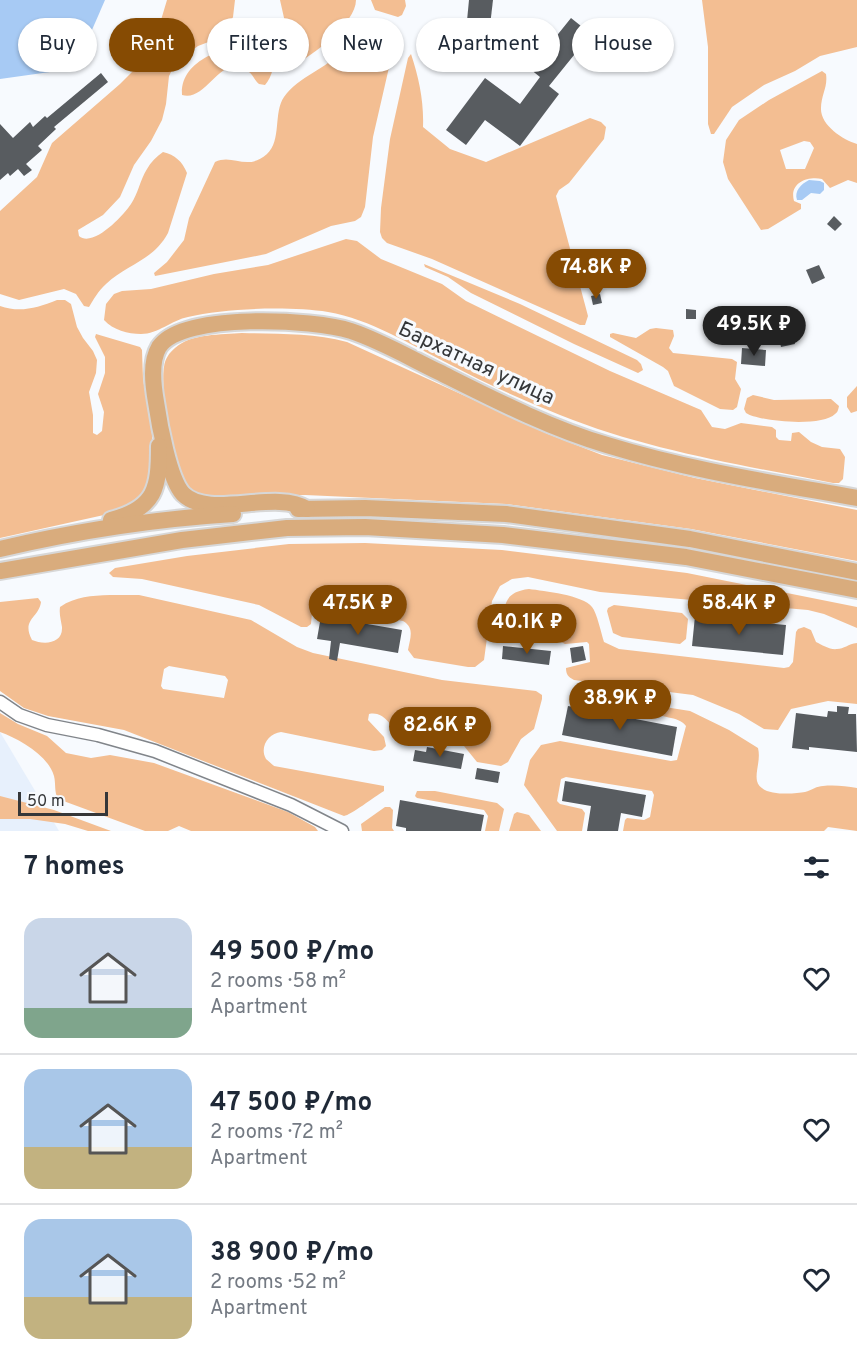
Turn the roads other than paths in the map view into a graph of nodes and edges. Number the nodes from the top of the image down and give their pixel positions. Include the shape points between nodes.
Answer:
1 (159, 427) junction
2 (857, 498) edge
3 (307, 509) junction
4 (71, 534) junction
5 (0, 549) edge
6 (73, 557) junction
7 (0, 571) edge
8 (857, 572) edge
9 (0, 577) edge
10 (857, 591) edge
11 (0, 702) edge
12 (342, 831) edge

1 - 2 main road, Бархатная улица via 154,363 160,346 172,335 241,322 328,325 378,342 508,406 606,445
1 - 3 main road via 174,477 183,494 196,503 292,502
1 - 4 main road via 159,473 156,487 143,507
3 - 4 main road via 179,519
3 - 8 main road via 506,514 690,539
4 - 5 main road
6 - 7 main road
6 - 9 street via 59,566
6 - 10 main road via 287,528 365,527 503,535 675,556
11 - 12 street via 19,715 47,725 155,751 291,805

